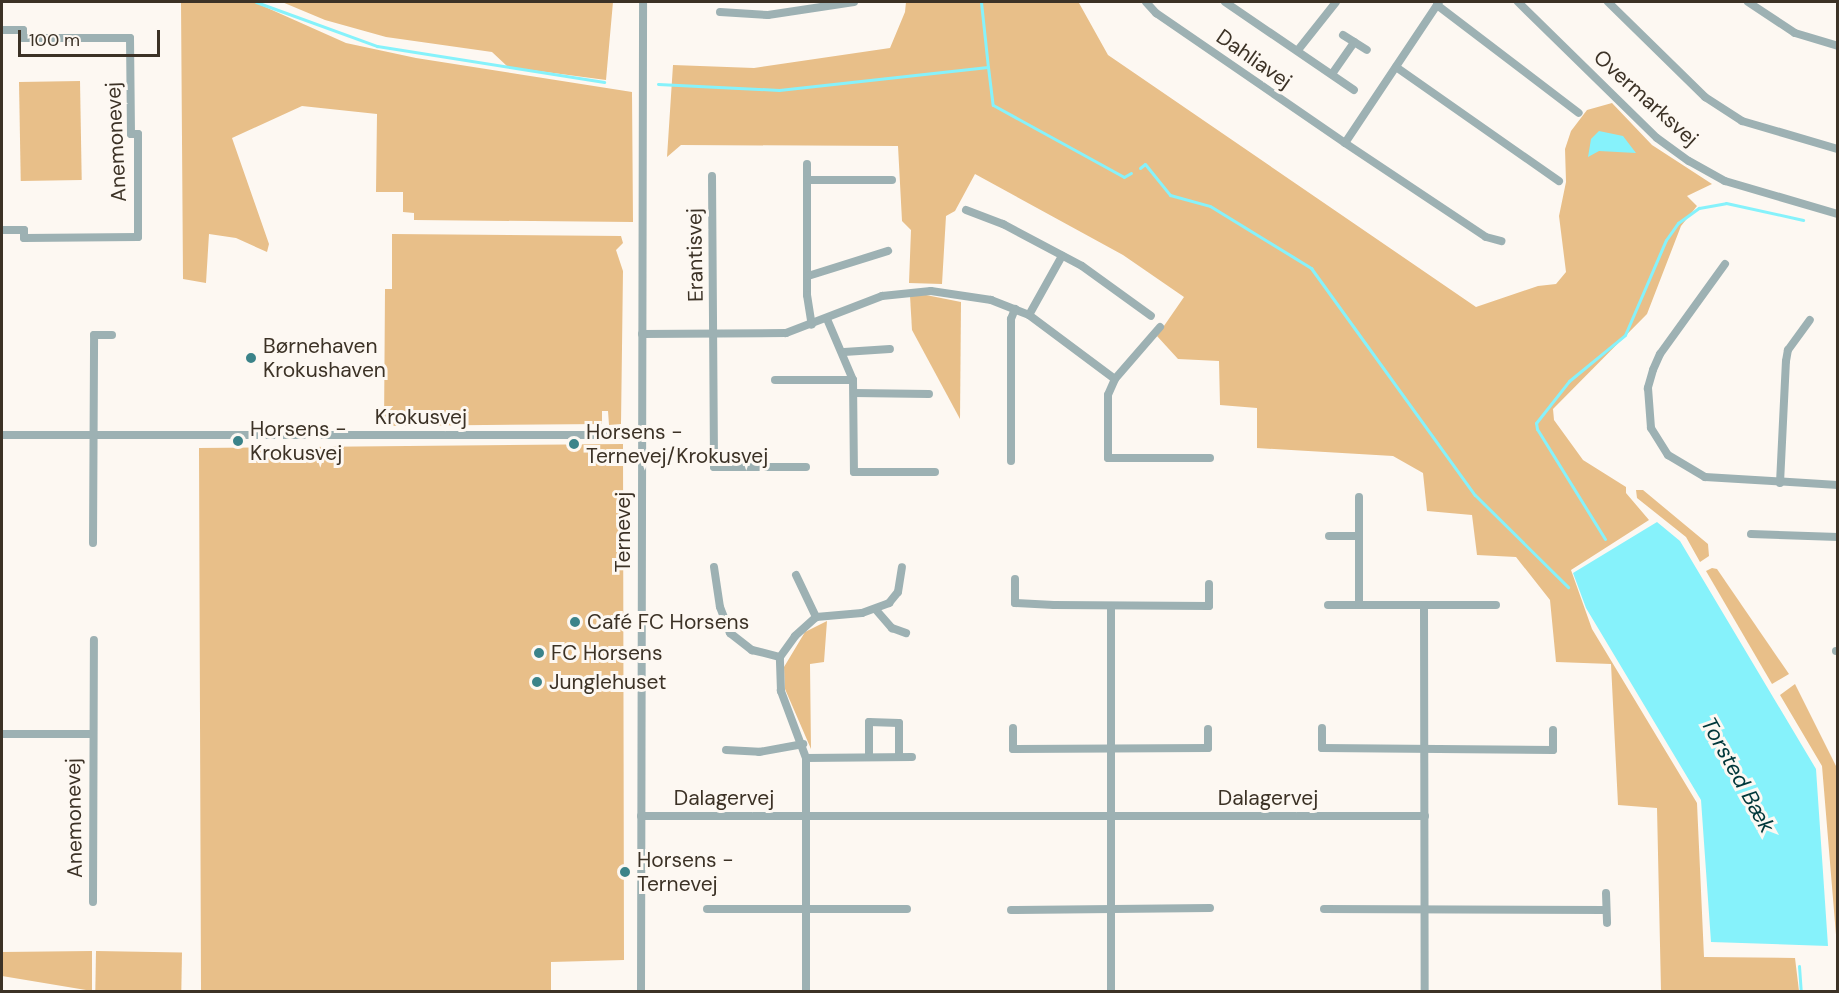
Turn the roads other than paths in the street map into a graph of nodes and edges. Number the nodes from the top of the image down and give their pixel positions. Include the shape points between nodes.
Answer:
1 (643, 2) edge
2 (742, 2) edge
3 (854, 2) edge
4 (1146, 2) edge
5 (1226, 2) edge
6 (1336, 2) edge
7 (1518, 2) edge
8 (1608, 2) edge
9 (1749, 2) edge
10 (1438, 3) edge
11 (720, 12) dead end
12 (742, 13) junction
13 (2, 30) edge
14 (1343, 35) dead end
15 (1354, 42) junction
16 (1838, 46) edge
17 (1298, 50) junction
18 (1367, 50) dead end
19 (1396, 67) junction
20 (1332, 74) junction
21 (1354, 90) dead end
22 (1579, 113) dead end
23 (1345, 143) junction
24 (1838, 150) edge
25 (807, 164) dead end
26 (712, 176) dead end
27 (807, 180) junction
28 (892, 180) dead end
29 (1559, 181) dead end
30 (966, 210) dead end
31 (1838, 214) edge
32 (2, 230) edge
33 (1501, 241) dead end
34 (888, 251) dead end
35 (1062, 256) junction
36 (1725, 264) dead end
37 (808, 276) junction
38 (1015, 309) junction
39 (1029, 315) junction
40 (1150, 316) dead end
41 (827, 319) junction
42 (1810, 320) dead end
43 (812, 325) junction
44 (1160, 327) dead end
45 (714, 333) junction
46 (642, 334) junction
47 (112, 335) dead end
48 (890, 349) dead end
49 (844, 352) junction
50 (1114, 379) junction
51 (775, 380) dead end
52 (853, 380) junction
53 (854, 393) junction
54 (929, 394) dead end
55 (2, 435) edge
56 (92, 435) junction
57 (641, 435) junction
58 (1210, 458) dead end
59 (1011, 461) dead end
60 (806, 467) dead end
61 (935, 472) dead end
62 (1780, 483) junction
63 (1838, 485) edge
64 (1359, 497) dead end
65 (1751, 534) dead end
66 (1329, 536) dead end
67 (1359, 536) junction
68 (1838, 537) edge
69 (93, 543) dead end
70 (714, 567) dead end
71 (902, 567) dead end
72 (796, 575) dead end
73 (1015, 579) dead end
74 (1209, 584) dead end
75 (1328, 605) dead end
76 (1359, 605) junction
77 (1424, 605) junction
78 (1496, 605) dead end
79 (1111, 606) junction
80 (877, 610) junction
81 (816, 617) junction
82 (906, 633) dead end
83 (94, 640) dead end
84 (780, 657) junction
85 (1013, 728) dead end
86 (1323, 728) dead end
87 (1208, 729) dead end
88 (1553, 729) dead end
89 (2, 734) edge
90 (91, 735) junction
91 (803, 744) junction
92 (1111, 748) junction
93 (1425, 749) junction
94 (726, 750) dead end
95 (869, 757) junction
96 (899, 757) junction
97 (912, 757) dead end
98 (806, 758) junction
99 (641, 816) junction
100 (1425, 816) junction
101 (806, 817) junction
102 (1111, 817) junction
103 (1606, 893) dead end
104 (93, 902) dead end
105 (1210, 908) dead end
106 (707, 909) dead end
107 (806, 909) junction
108 (907, 909) dead end
109 (1111, 909) junction
110 (1324, 909) dead end
111 (1011, 910) dead end
112 (1425, 910) junction
113 (1606, 910) junction
114 (1606, 923) dead end
115 (641, 992) edge
116 (806, 992) edge
117 (1111, 992) edge
118 (1425, 992) edge

1 - 46 street, Ternevej
2 - 12 street
3 - 12 street via 768,15
4 - 23 street, Dahliavej
5 - 17 street
6 - 17 street
7 - 31 street, Overmarksvej via 1657,138 1689,161 1725,181
8 - 24 street via 1706,97 1742,121
9 - 16 street via 1795,33
10 - 19 street
10 - 22 street
11 - 12 street
13 - 32 street, Anemonevej via 23,30 23,38 130,38 131,134 138,134 138,237 24,238 24,230
14 - 15 street
15 - 18 street
15 - 20 street
17 - 20 street
19 - 23 street
19 - 29 street
20 - 21 street
23 - 33 street, Dahliavej via 1486,237
25 - 27 street
26 - 45 street, Erantisvej
27 - 28 street
27 - 37 street
30 - 35 street via 1004,224
34 - 37 street
35 - 39 street
35 - 40 street via 1102,279
36 - 62 street via 1660,354 1648,388 1651,428 1668,455 1706,477
37 - 43 street
38 - 39 street, Erantisvej
38 - 41 street, Erantisvej via 955,294 905,291 882,296
38 - 59 street via 1011,319
39 - 50 street, Erantisvej
41 - 43 street, Erantisvej
41 - 49 street
42 - 62 street via 1788,350
43 - 45 street, Erantisvej via 786,333
44 - 50 street
45 - 46 street, Erantisvej
45 - 60 street, Erantisvej via 714,467
46 - 57 street, Ternevej
47 - 56 street via 94,335
48 - 49 street
49 - 52 street
50 - 58 street via 1107,402 1108,458
51 - 52 street
52 - 53 street
53 - 54 street
53 - 61 street via 854,472
55 - 56 street, Krokusvej
56 - 57 street, Krokusvej
56 - 69 street
57 - 99 street, Ternevej
62 - 63 street
64 - 67 street
65 - 68 street
66 - 67 street
67 - 76 street
70 - 84 street via 720,607 730,633 752,650
71 - 80 street via 898,592
72 - 81 street
73 - 79 street via 1015,603
74 - 79 street via 1209,606
75 - 76 street
76 - 77 street
77 - 78 street
77 - 93 street
79 - 92 street
80 - 81 street
80 - 82 street via 892,628
81 - 84 street
83 - 90 street, Anemonevej
84 - 91 street via 781,691
85 - 92 street via 1013,748
86 - 93 street via 1322,748
87 - 92 street via 1208,748
88 - 93 street via 1553,750
89 - 90 street, Anemonevej
90 - 104 street, Anemonevej
91 - 94 street via 759,752
91 - 98 street
92 - 102 street
93 - 100 street
95 - 96 street
95 - 96 street via 869,722 899,723
95 - 98 street
96 - 97 street
98 - 101 street
99 - 101 street, Dalagervej
99 - 115 street, Ternevej
100 - 102 street, Dalagervej
100 - 112 street
101 - 102 street, Dalagervej
101 - 107 street
102 - 109 street
103 - 113 street
105 - 109 street
106 - 107 street
107 - 108 street
107 - 116 street
109 - 111 street
109 - 117 street
110 - 112 street
112 - 113 street
112 - 118 street
113 - 114 street

